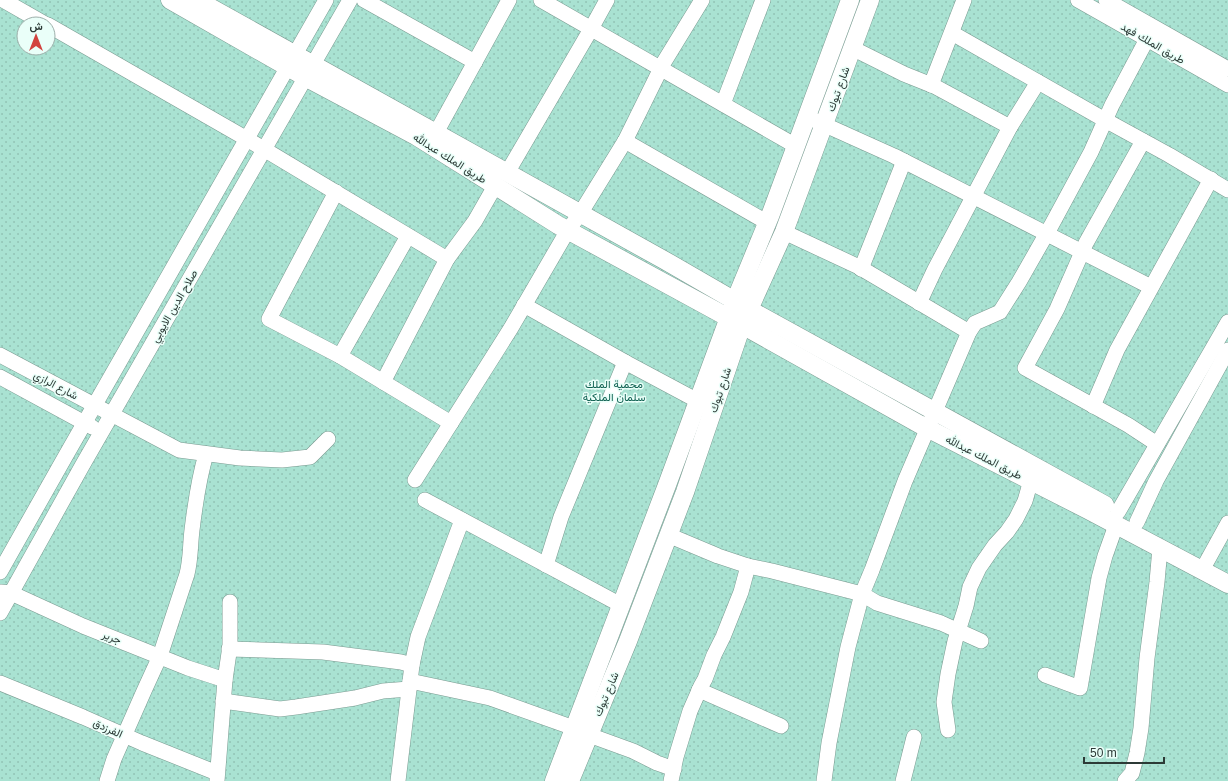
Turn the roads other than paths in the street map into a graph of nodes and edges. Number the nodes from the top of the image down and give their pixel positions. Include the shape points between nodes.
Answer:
1 (3, 0) edge
2 (170, 0) edge
3 (326, 0) edge
4 (350, 0) edge
5 (364, 0) edge
6 (509, 0) edge
7 (541, 0) edge
8 (607, 0) edge
9 (702, 0) edge
10 (762, 0) edge
11 (850, 0) edge
12 (870, 0) edge
13 (964, 0) edge
14 (1078, 0) edge
15 (1106, 0) edge
16 (202, 1) edge
17 (31, 16) edge
18 (591, 29) junction
19 (56, 31) edge
20 (952, 33) junction
21 (1147, 39) junction
22 (852, 48) junction
23 (291, 61) junction
24 (475, 62) junction
25 (661, 68) junction
26 (1228, 69) edge
27 (309, 71) junction
28 (1038, 82) junction
29 (931, 85) junction
30 (1228, 85) edge
31 (724, 104) junction
32 (807, 117) junction
33 (1105, 120) junction
34 (825, 125) junction
35 (1010, 127) junction
36 (436, 133) junction
37 (247, 139) junction
38 (625, 141) junction
39 (1144, 141) junction
40 (796, 146) junction
41 (264, 149) junction
42 (904, 161) junction
43 (501, 179) junction
44 (1211, 180) junction
45 (1228, 190) edge
46 (336, 192) junction
47 (973, 197) junction
48 (580, 214) junction
49 (768, 222) junction
50 (568, 230) junction
51 (784, 232) junction
52 (1047, 234) junction
53 (408, 236) junction
54 (1082, 252) junction
55 (448, 259) junction
56 (861, 269) junction
57 (1151, 287) junction
58 (919, 303) junction
59 (524, 305) junction
60 (739, 313) junction
61 (1228, 322) edge
62 (969, 332) junction
63 (0, 355) edge
64 (1227, 355) edge
65 (340, 356) junction
66 (625, 362) junction
67 (0, 376) edge
68 (383, 382) junction
69 (698, 401) junction
70 (94, 405) junction
71 (1093, 406) junction
72 (935, 411) junction
73 (112, 414) junction
74 (85, 422) junction
75 (451, 423) junction
76 (927, 428) junction
77 (103, 432) junction
78 (328, 439) dead end
79 (1157, 444) junction
80 (206, 454) junction
81 (415, 480) dead end
82 (1031, 480) junction
83 (425, 500) dead end
84 (1117, 518) junction
85 (462, 520) junction
86 (1137, 522) junction
87 (1228, 523) edge
88 (668, 535) junction
89 (1160, 548) junction
90 (1206, 563) junction
91 (546, 565) junction
92 (748, 566) junction
93 (0, 572) edge
94 (1228, 574) edge
95 (1228, 584) edge
96 (6, 593) edge
97 (862, 594) junction
98 (230, 602) dead end
99 (621, 605) junction
100 (0, 613) edge
101 (958, 630) junction
102 (980, 640) dead end
103 (229, 649) junction
104 (160, 656) junction
105 (412, 665) junction
106 (1045, 675) dead end
107 (225, 680) junction
108 (0, 683) edge
109 (410, 685) junction
110 (699, 690) junction
111 (223, 701) junction
112 (781, 726) dead end
113 (948, 730) dead end
114 (581, 731) junction
115 (124, 735) junction
116 (914, 737) dead end
117 (672, 775) edge
118 (217, 777) edge
119 (107, 781) edge
120 (398, 781) edge
121 (554, 781) edge
122 (570, 781) edge
123 (824, 781) edge
124 (903, 781) edge
125 (1125, 781) edge

1 - 17 street
2 - 23 main road, طريق الملك عبدالله
3 - 23 street, صلاح الدين الايوبي
4 - 27 street, صلاح الدين الايوبي
5 - 24 street
6 - 24 street
7 - 18 street
8 - 18 street
9 - 25 street
10 - 31 street
11 - 32 main road, شارع تبوك
12 - 22 main road, شارع تبوك
13 - 20 street
14 - 21 street, طريق الملك فهد
15 - 26 street, طريق الملك فهد
16 - 23 main road, طريق الملك عبدالله
18 - 25 street
18 - 43 street
19 - 37 street
20 - 28 street
20 - 29 street
21 - 30 street, طريق الملك فهد
21 - 33 street
22 - 29 street
22 - 34 main road, شارع تبوك
23 - 27 main road, طريق الملك عبدالله
23 - 37 street, صلاح الدين الايوبي
24 - 36 street
25 - 31 street
25 - 38 street
27 - 36 main road, طريق الملك عبدالله
27 - 41 street, صلاح الدين الايوبي
27 - 43 main road, طريق الملك عبدالله via 416,136
28 - 33 street
28 - 35 street
29 - 35 street
31 - 40 street
32 - 34 street
32 - 40 main road, شارع تبوك
33 - 39 street
33 - 52 street via 1091,152
34 - 42 street
34 - 51 main road, شارع تبوك
35 - 47 street
36 - 43 main road, طريق الملك عبدالله
37 - 41 street
37 - 70 street, صلاح الدين الايوبي
38 - 48 street
38 - 49 street
39 - 44 street
39 - 54 street
40 - 49 main road, شارع تبوك
41 - 46 street
41 - 73 street, صلاح الدين الايوبي
42 - 47 street
42 - 56 street
43 - 48 main road, طريق الملك عبدالله
43 - 50 main road, طريق الملك عبدالله
43 - 55 street
44 - 45 street
44 - 57 street
46 - 53 street
46 - 65 street via 269,319
47 - 52 street
47 - 58 street
48 - 50 street
48 - 60 main road, طريق الملك عبدالله
49 - 60 main road, شارع تبوك
50 - 59 street
50 - 60 main road, طريق الملك عبدالله
51 - 56 street
51 - 60 main road, شارع تبوك
52 - 54 street
52 - 62 street via 1000,312 975,323
53 - 55 street
53 - 65 street
54 - 57 street
54 - 71 street via 1057,309 1025,368
55 - 68 street
56 - 58 street
57 - 71 street via 1117,350
58 - 62 street
59 - 66 street
59 - 75 street
60 - 69 main road, شارع تبوك
60 - 72 main road, طريق الملك عبدالله
60 - 76 main road, طريق الملك عبدالله
60 - 88 main road, شارع تبوك via 685,492
61 - 79 street
62 - 72 street
63 - 70 street, شارع الرازي
64 - 86 street via 1156,481
65 - 68 street
66 - 69 street
66 - 91 street via 561,517
67 - 74 street, شارع الرازي
68 - 75 street
69 - 99 main road, شارع تبوك
70 - 73 street, شارع الرازي
70 - 74 street, صلاح الدين الايوبي
71 - 79 street
72 - 76 street
72 - 84 main road, طريق الملك عبدالله
73 - 77 street, صلاح الدين الايوبي
73 - 80 street, شارع الرازي via 179,450
74 - 77 street, شارع الرازي
74 - 93 street, صلاح الدين الايوبي
75 - 81 street
76 - 82 main road, طريق الملك عبدالله
76 - 97 street
77 - 96 street, صلاح الدين الايوبي
78 - 80 street, شارع الرازي via 310,457 282,460
79 - 84 street
80 - 104 street via 196,502 191,560
82 - 84 main road, طريق الملك عبدالله
82 - 101 street via 1016,519 978,568
83 - 85 street
84 - 86 main road, طريق الملك عبدالله
84 - 89 main road, طريق الملك عبدالله
84 - 106 street via 1099,578 1080,688
85 - 91 street
85 - 105 street via 418,637
86 - 90 main road, طريق الملك عبدالله
87 - 90 street
88 - 92 street
88 - 114 main road, شارع تبوك via 628,641
89 - 95 main road, طريق الملك عبدالله
89 - 125 street via 1146,658 1141,728 1132,773
90 - 94 main road, طريق الملك عبدالله
91 - 99 street
92 - 97 street
92 - 110 street via 741,592
96 - 100 street, صلاح الدين الايوبي
96 - 104 street, جرير
97 - 101 street via 877,603
97 - 123 street via 848,647
98 - 103 street
99 - 114 main road, شارع تبوك
101 - 102 street
101 - 113 street via 944,702
103 - 105 street via 323,652
103 - 107 street
104 - 107 street, جرير
104 - 115 street
105 - 109 street
107 - 111 street
108 - 115 street, الفرزدق
109 - 111 street via 296,707 280,708
109 - 114 street via 490,698
109 - 120 street
110 - 112 street
110 - 117 street via 690,711
111 - 118 street
114 - 117 street via 633,751
114 - 121 main road, شارع تبوك
114 - 122 main road, شارع تبوك
115 - 118 street, الفرزدق
115 - 119 street
116 - 124 street

